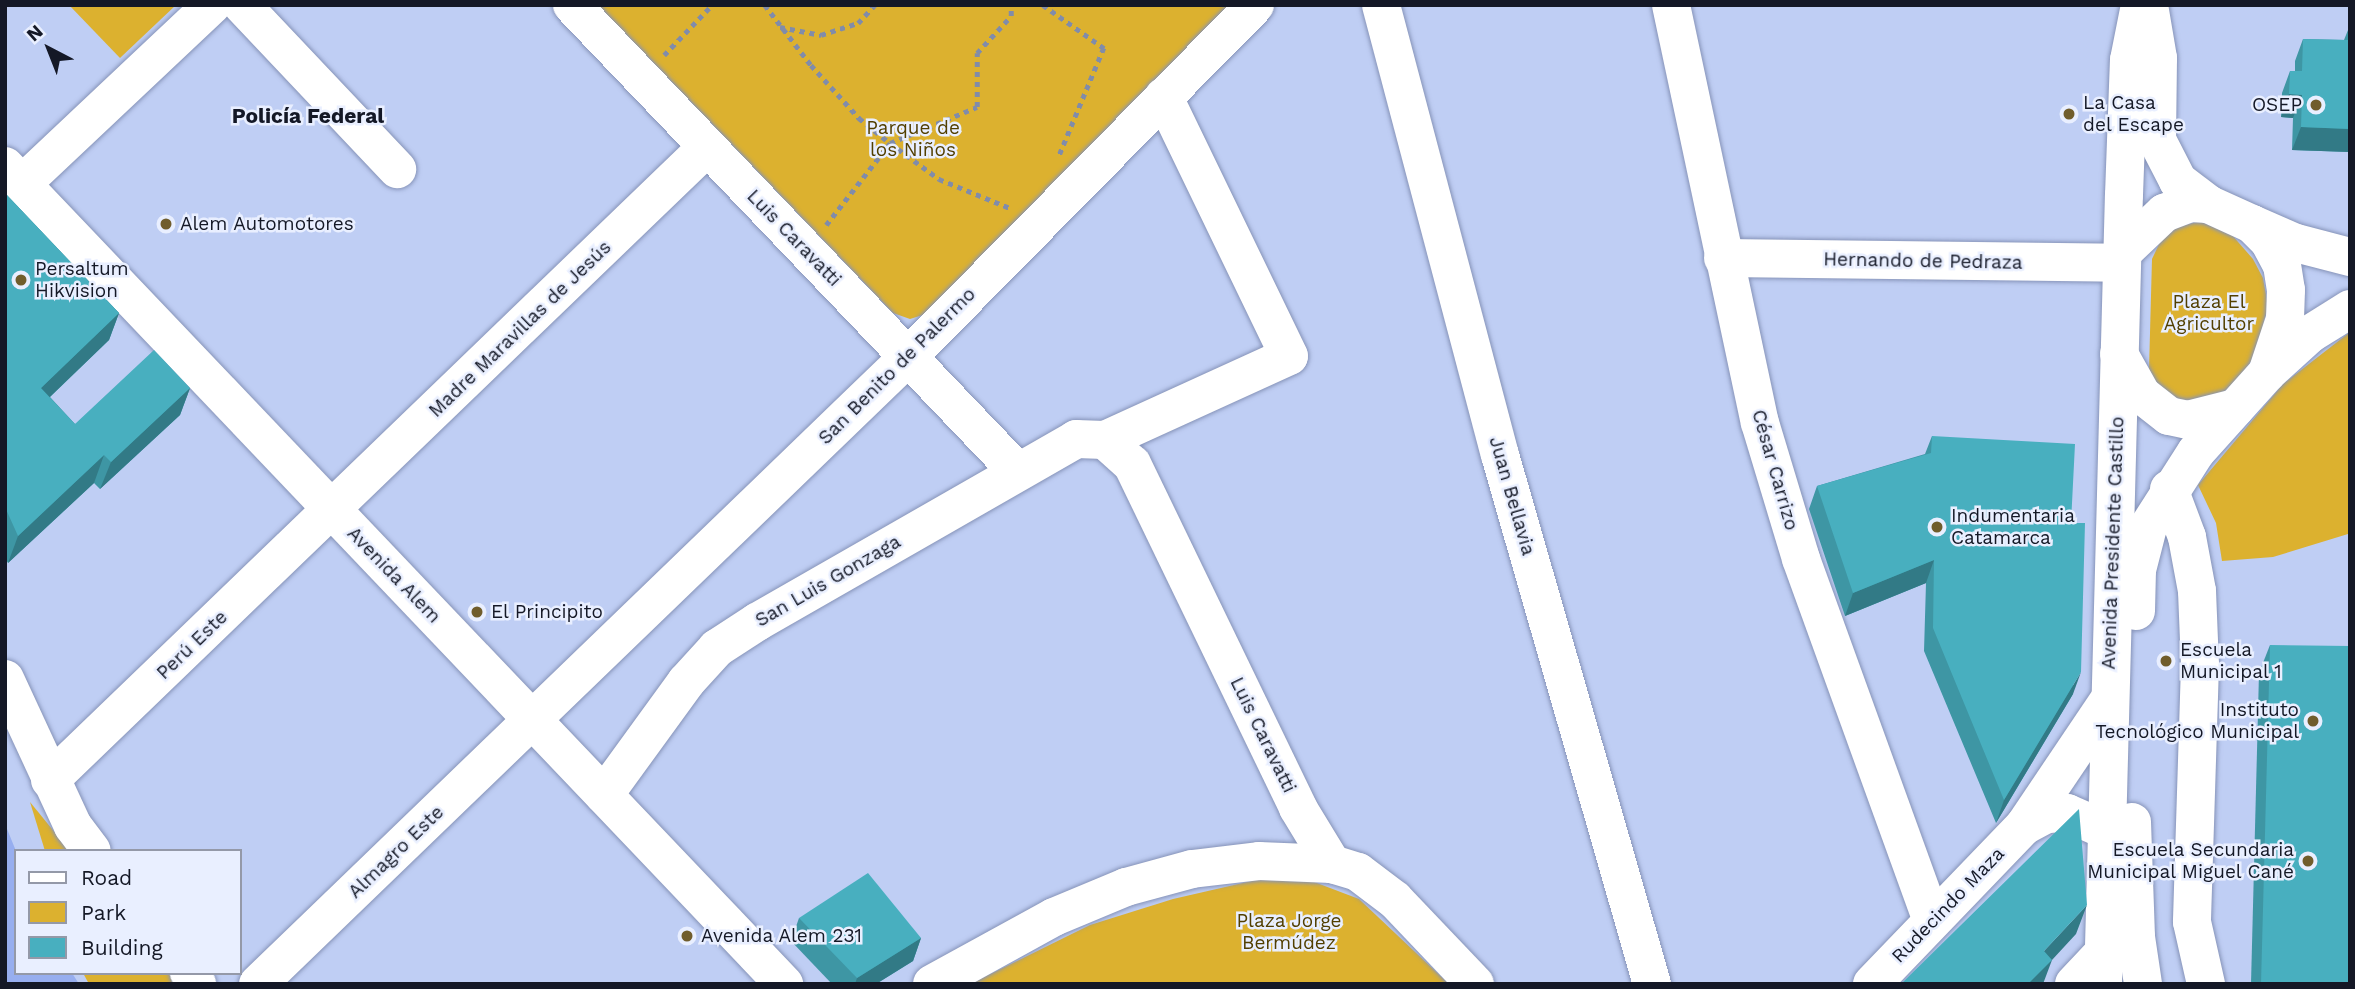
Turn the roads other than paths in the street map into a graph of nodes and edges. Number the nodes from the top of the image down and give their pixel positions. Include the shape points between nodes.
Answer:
1 (212, 5) edge
2 (242, 5) edge
3 (572, 5) edge
4 (1255, 5) edge
5 (1381, 5) edge
6 (1671, 5) edge
7 (2140, 5) edge
8 (2149, 5) edge
9 (1164, 97) junction
10 (706, 148) junction
11 (397, 169) dead end
12 (14, 175) edge
13 (2208, 204) junction
14 (2252, 224) junction
15 (2350, 257) edge
16 (1723, 258) junction
17 (2122, 258) junction
18 (2350, 310) edge
19 (2119, 354) junction
20 (908, 356) junction
21 (2267, 373) junction
22 (2235, 408) junction
23 (1105, 440) junction
24 (1016, 470) junction
25 (2169, 489) junction
26 (333, 511) junction
27 (5, 679) edge
28 (2109, 700) junction
29 (533, 720) junction
30 (50, 780) junction
31 (604, 795) junction
32 (2024, 826) junction
33 (2106, 830) junction
34 (90, 849) edge
35 (1332, 864) junction
36 (1933, 920) junction
37 (2104, 968) edge
38 (258, 984) edge
39 (784, 984) edge
40 (932, 984) edge
41 (1475, 984) edge
42 (1652, 984) edge
43 (1872, 984) edge
44 (2074, 984) edge
45 (2143, 984) edge
46 (2206, 984) edge

1 - 12 street
2 - 11 street
3 - 10 street, Luis Caravatti
4 - 9 street, San Benito de Palermo
5 - 42 street, Juan Bellavia via 1500,455
6 - 16 street, César Carrizo
7 - 17 street via 2129,60
8 - 13 street via 2158,58 2157,140 2178,181
9 - 20 street, San Benito de Palermo
9 - 23 street via 1289,356
10 - 20 street, Luis Caravatti
10 - 26 street, Madre Maravillas de Jesús
12 - 26 street, Avenida Alem
13 - 14 street
13 - 17 street via 2190,203 2164,213
14 - 15 street via 2296,243
14 - 21 street via 2282,265 2286,290 2285,319
16 - 17 street, Hernando de Pedraza
16 - 36 street, César Carrizo via 1760,423 1801,559
17 - 19 street
18 - 21 street via 2310,334
19 - 22 street via 2142,395 2169,416 2188,420
19 - 28 street, Avenida Presidente Castillo
20 - 24 street, Luis Caravatti
20 - 29 street, San Benito de Palermo
21 - 22 street
22 - 25 street, Avenida Presidente Castillo
23 - 24 street, San Luis Gonzaga via 1076,439
23 - 35 street, Luis Caravatti via 1132,464 1298,808
24 - 31 street, San Luis Gonzaga via 717,648 685,682
25 - 45 street, Avenida Presidente Castillo via 2148,527 2137,570 2131,854
25 - 46 street via 2187,537 2197,592 2200,664 2192,922
26 - 29 street, Avenida Alem
26 - 30 street, Perú Este
27 - 30 street
28 - 32 street, Rudecindo Maza
28 - 33 street, Avenida Presidente Castillo
29 - 31 street, Avenida Alem
29 - 38 street, Almagro Este
30 - 34 street
31 - 39 street, Avenida Alem
32 - 33 street, Rudecindo Maza via 2047,814 2067,813
32 - 36 street, Rudecindo Maza
33 - 37 street, Avenida Presidente Castillo
35 - 40 street via 1259,861 1192,869 1126,887 1054,917
35 - 41 street via 1357,872 1395,900
36 - 43 street, Rudecindo Maza
37 - 44 street

